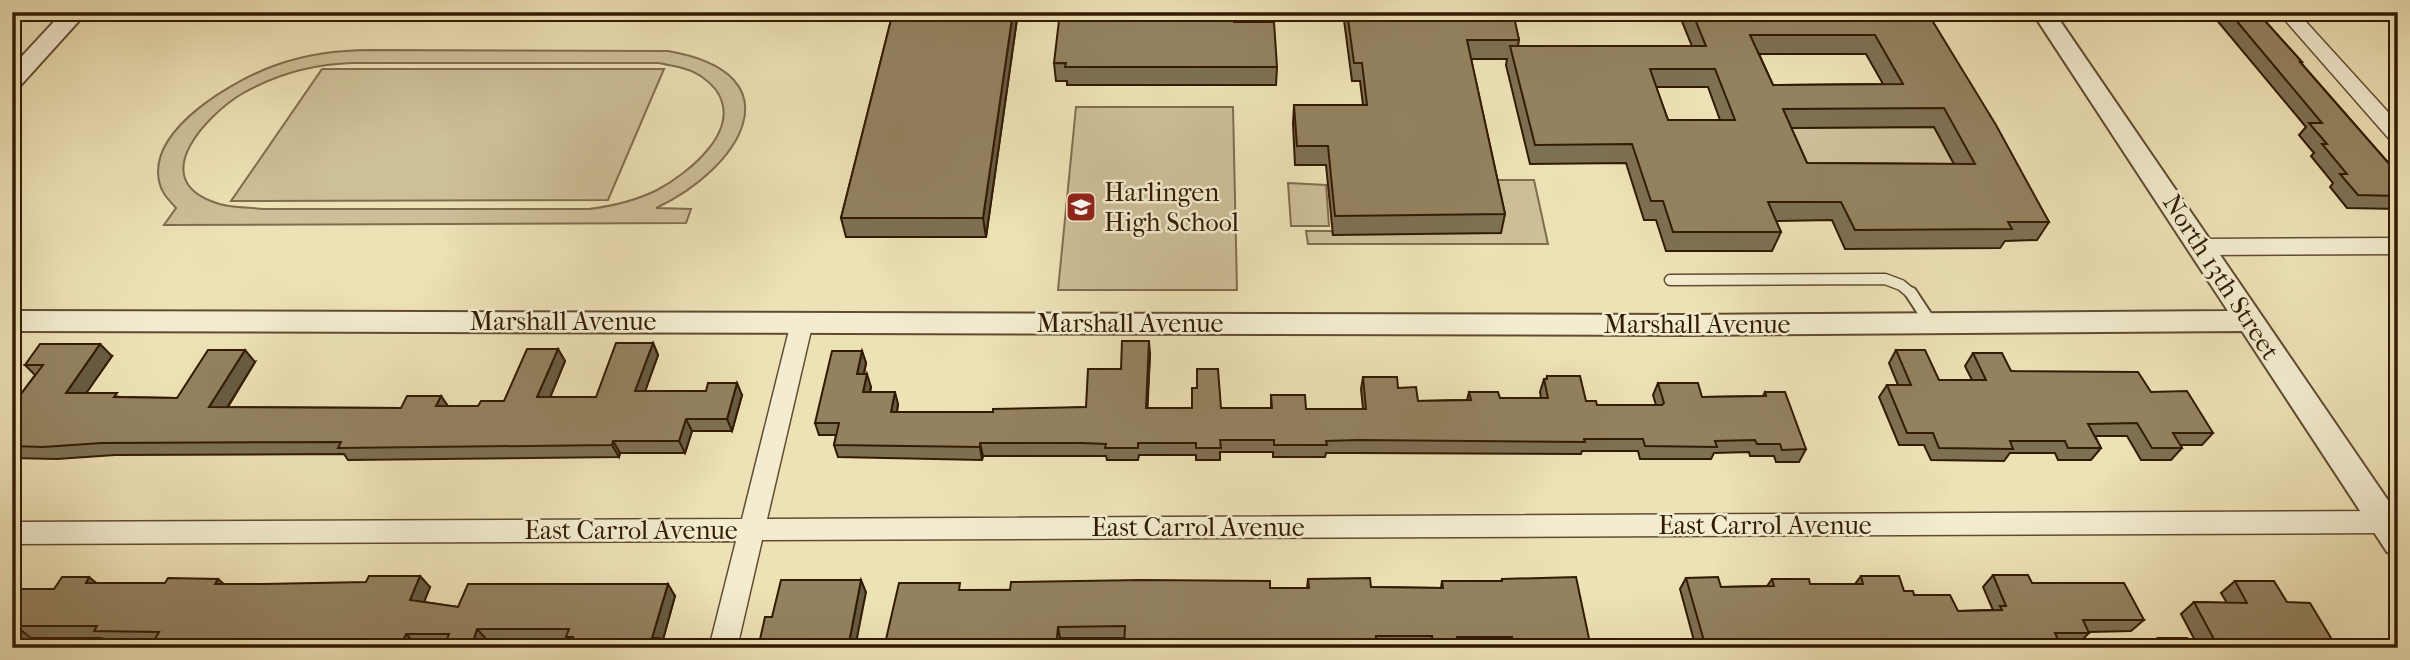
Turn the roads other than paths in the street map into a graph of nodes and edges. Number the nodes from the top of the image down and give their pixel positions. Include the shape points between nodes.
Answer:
1 (76, 12) edge
2 (2043, 12) edge
3 (2287, 12) edge
4 (12, 80) edge
5 (2398, 136) edge
6 (2398, 246) edge
7 (2203, 247) junction
8 (1670, 280) dead end
9 (12, 321) edge
10 (2248, 321) junction
11 (802, 322) junction
12 (1930, 322) junction
13 (754, 529) junction
14 (2391, 532) edge
15 (12, 533) edge
16 (723, 648) edge

1 - 4 street
2 - 7 street, North 13th Street
3 - 5 street
6 - 7 street
7 - 10 street, North 13th Street
8 - 12 lane via 1885,279 1909,289
9 - 11 street, Marshall Avenue
10 - 12 street, Marshall Avenue
10 - 14 street, North 13th Street
11 - 12 street, Marshall Avenue
11 - 13 street
13 - 14 street, East Carrol Avenue
13 - 15 street, East Carrol Avenue
13 - 16 street

